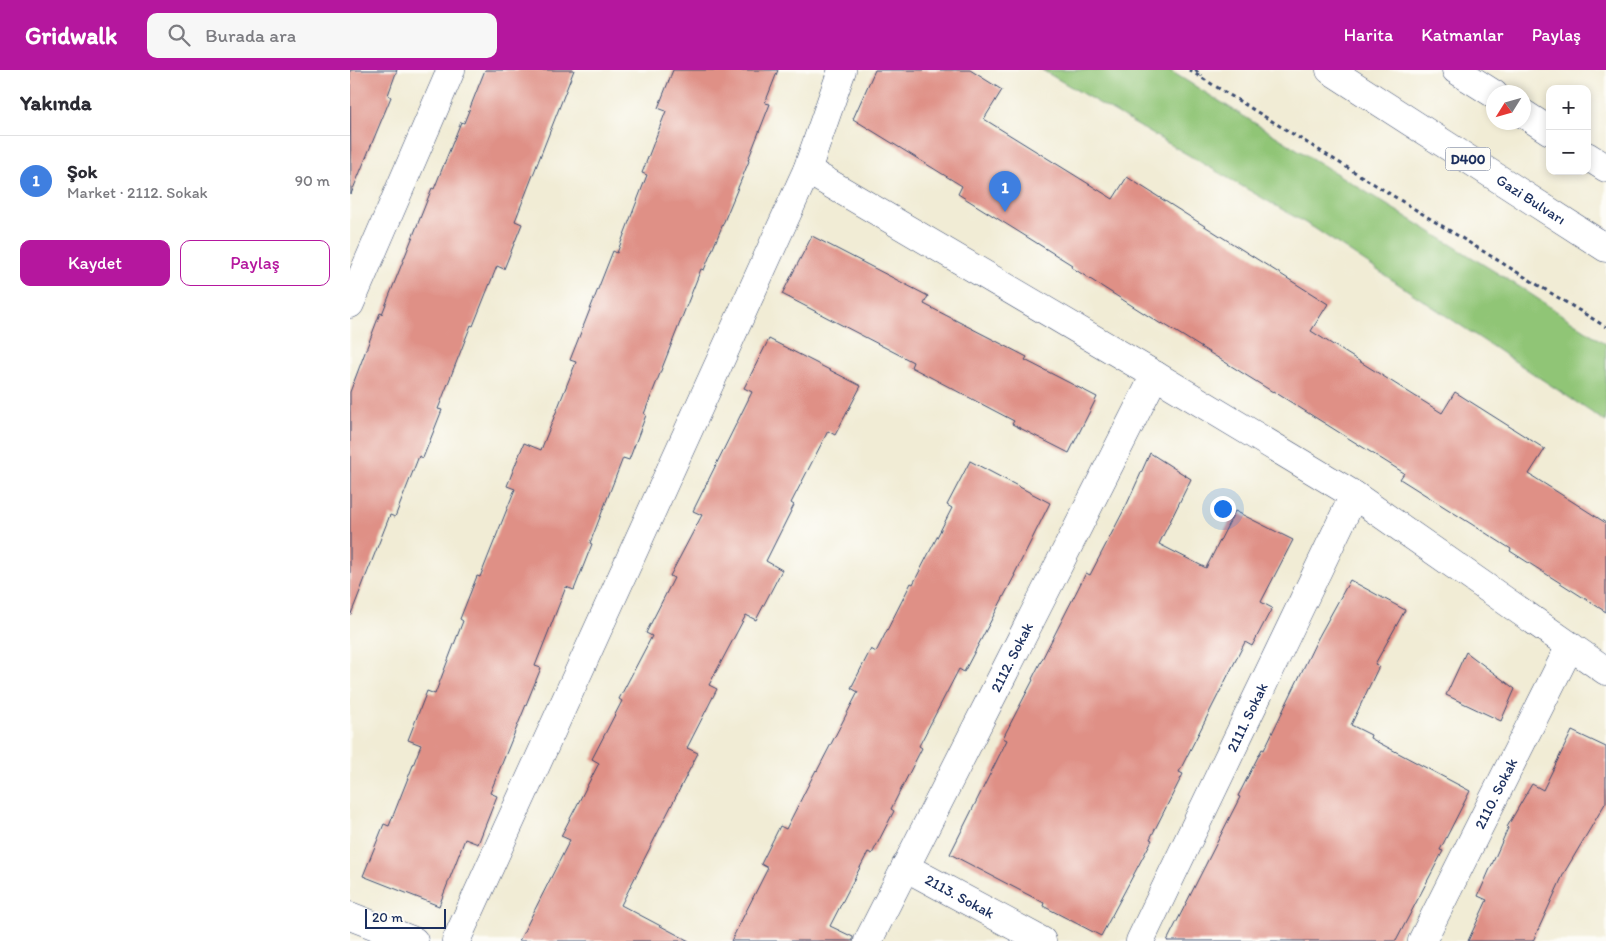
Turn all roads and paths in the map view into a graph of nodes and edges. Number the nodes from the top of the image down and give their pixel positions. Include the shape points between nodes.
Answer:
1 (451, 70) edge
2 (842, 70) edge
3 (1189, 70) edge
4 (1195, 70) edge
5 (1330, 70) edge
6 (1456, 70) edge
7 (1210, 84) junction
8 (1486, 89) edge
9 (1531, 119) edge
10 (1548, 130) edge
11 (1591, 159) edge
12 (1606, 168) edge
13 (807, 170) junction
14 (1606, 248) edge
15 (350, 304) edge
16 (1606, 327) edge
17 (1155, 375) junction
18 (1354, 496) junction
19 (1570, 646) junction
20 (1606, 671) edge
21 (905, 867) junction
22 (350, 916) edge
23 (414, 941) edge
24 (456, 941) edge
25 (868, 941) edge
26 (1042, 941) edge
27 (1140, 941) edge
28 (1422, 941) edge

1 - 15 main road
2 - 13 main road
3 - 7 path
4 - 7 path
5 - 14 main road, Gazi Bulvarı / D400
6 - 8 main road
7 - 16 path
9 - 10 main road
11 - 12 main road
13 - 17 main road
13 - 24 main road
17 - 18 main road
17 - 21 main road, 2112. Sokak
18 - 19 main road
18 - 27 main road, 2111. Sokak
19 - 20 main road
19 - 28 main road, 2110. Sokak
21 - 25 main road, 2112. Sokak
21 - 26 main road, 2113. Sokak
22 - 23 main road

